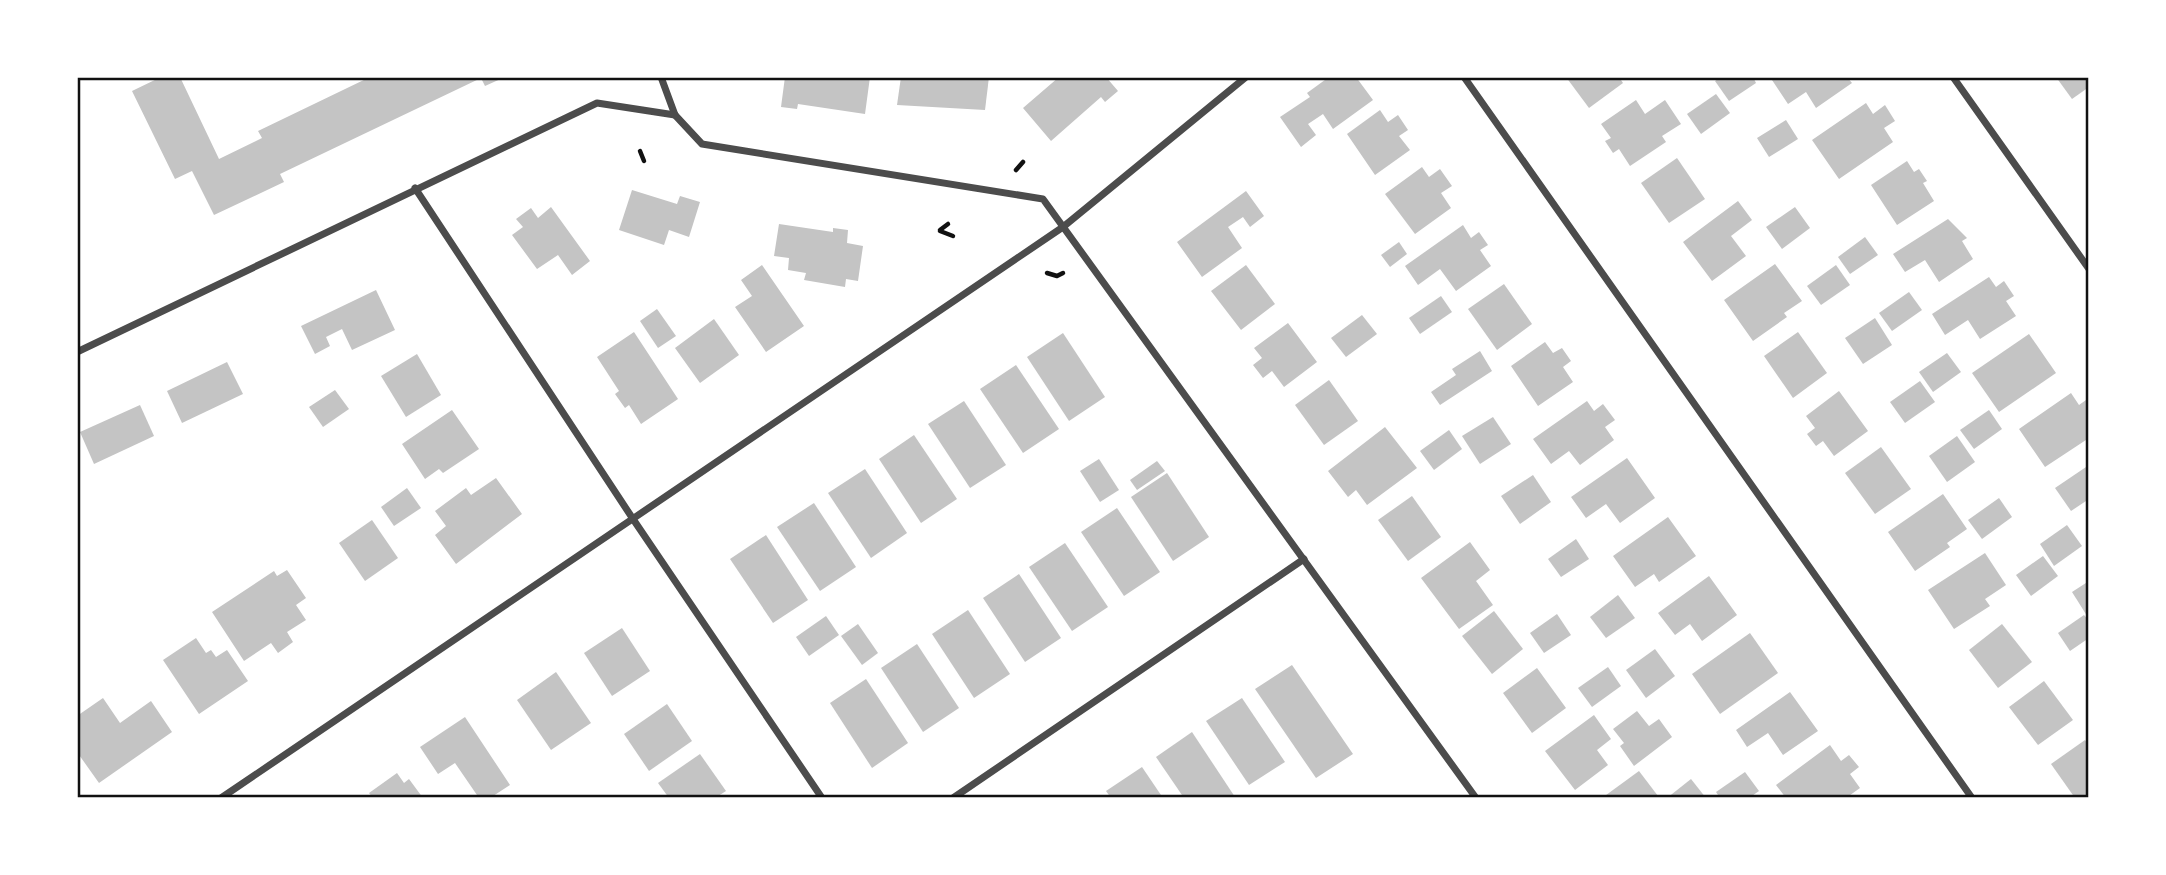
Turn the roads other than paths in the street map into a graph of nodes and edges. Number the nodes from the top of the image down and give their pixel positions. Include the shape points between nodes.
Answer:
1 (661, 77) edge
2 (1246, 77) edge
3 (1464, 77) edge
4 (1953, 77) edge
5 (675, 115) junction
6 (415, 188) junction
7 (1063, 227) junction
8 (2089, 269) edge
9 (77, 352) edge
10 (633, 519) junction
11 (1304, 559) junction
12 (221, 798) edge
13 (822, 798) edge
14 (953, 798) edge
15 (1476, 798) edge
16 (1972, 798) edge

1 - 5 street
2 - 7 street
3 - 16 street
4 - 8 street
5 - 6 street via 597,103
5 - 7 street via 702,144 1043,199
6 - 9 street
6 - 10 street
7 - 10 street
7 - 11 street
10 - 12 street
10 - 13 street
11 - 14 street
11 - 15 street

